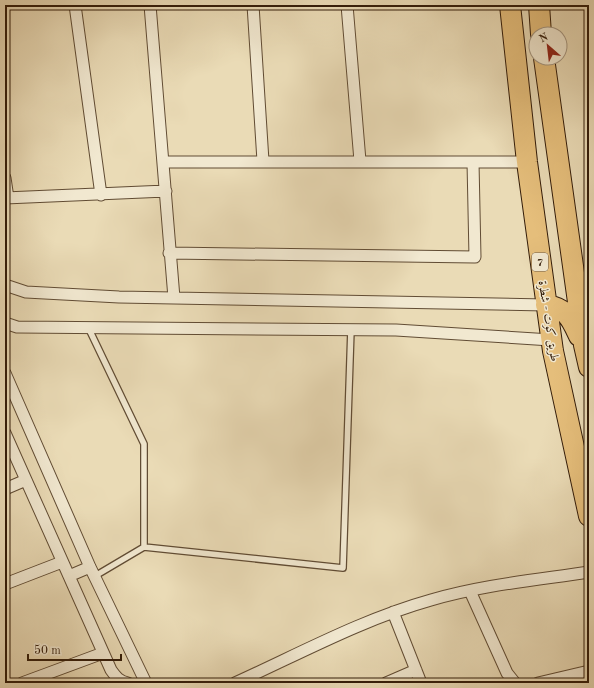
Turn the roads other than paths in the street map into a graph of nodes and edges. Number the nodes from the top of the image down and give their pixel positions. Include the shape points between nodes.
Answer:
1 (75, 5) edge
2 (150, 5) edge
3 (253, 5) edge
4 (347, 5) edge
5 (510, 5) edge
6 (539, 5) edge
7 (540, 26) edge
8 (545, 66) edge
9 (263, 161) junction
10 (360, 161) junction
11 (163, 162) junction
12 (473, 162) junction
13 (526, 162) junction
14 (5, 178) edge
15 (166, 191) junction
16 (101, 195) junction
17 (7, 198) edge
18 (169, 253) junction
19 (5, 285) edge
20 (174, 298) junction
21 (546, 305) junction
22 (5, 323) edge
23 (88, 327) junction
24 (351, 329) junction
25 (551, 340) junction
26 (584, 345) junction
27 (589, 367) edge
28 (5, 373) edge
29 (5, 433) edge
30 (26, 480) junction
31 (5, 489) edge
32 (589, 516) edge
33 (144, 547) junction
34 (62, 562) junction
35 (92, 572) junction
36 (589, 572) edge
37 (69, 576) junction
38 (5, 584) edge
39 (470, 591) junction
40 (393, 612) junction
41 (103, 653) junction
42 (416, 670) junction
43 (589, 671) edge
44 (142, 682) edge
45 (22, 683) edge
46 (128, 683) edge
47 (235, 683) edge
48 (386, 683) edge
49 (421, 683) edge
50 (515, 683) edge
51 (538, 683) edge

1 - 16 street
2 - 11 street
3 - 9 street
4 - 10 street
5 - 13 highway, طريق كوت - شطرة / 7
6 - 7 highway
8 - 26 highway
9 - 10 street
9 - 11 street
10 - 12 street
11 - 15 street
12 - 13 street
12 - 18 street via 475,257
13 - 21 highway, طريق كوت - شطرة / 7
14 - 17 street
15 - 16 street
15 - 18 street
16 - 17 street
18 - 20 street
19 - 20 street via 26,292
20 - 21 street
21 - 25 highway, طريق كوت - شطرة / 7
21 - 26 highway via 564,311
22 - 23 street via 17,327
23 - 24 street
23 - 33 lane via 144,444
24 - 25 street
24 - 33 lane via 343,568
25 - 32 highway, طريق كوت - شطرة / 7
26 - 27 highway
28 - 35 street
29 - 30 street
30 - 31 street
30 - 34 street
33 - 35 lane
34 - 37 street
34 - 38 street
35 - 37 street
35 - 44 street
36 - 39 street
37 - 41 street
39 - 40 street
39 - 50 street via 507,673
40 - 42 street
40 - 47 street
41 - 45 street
41 - 46 street via 116,676
42 - 48 street
42 - 49 street
43 - 51 street

